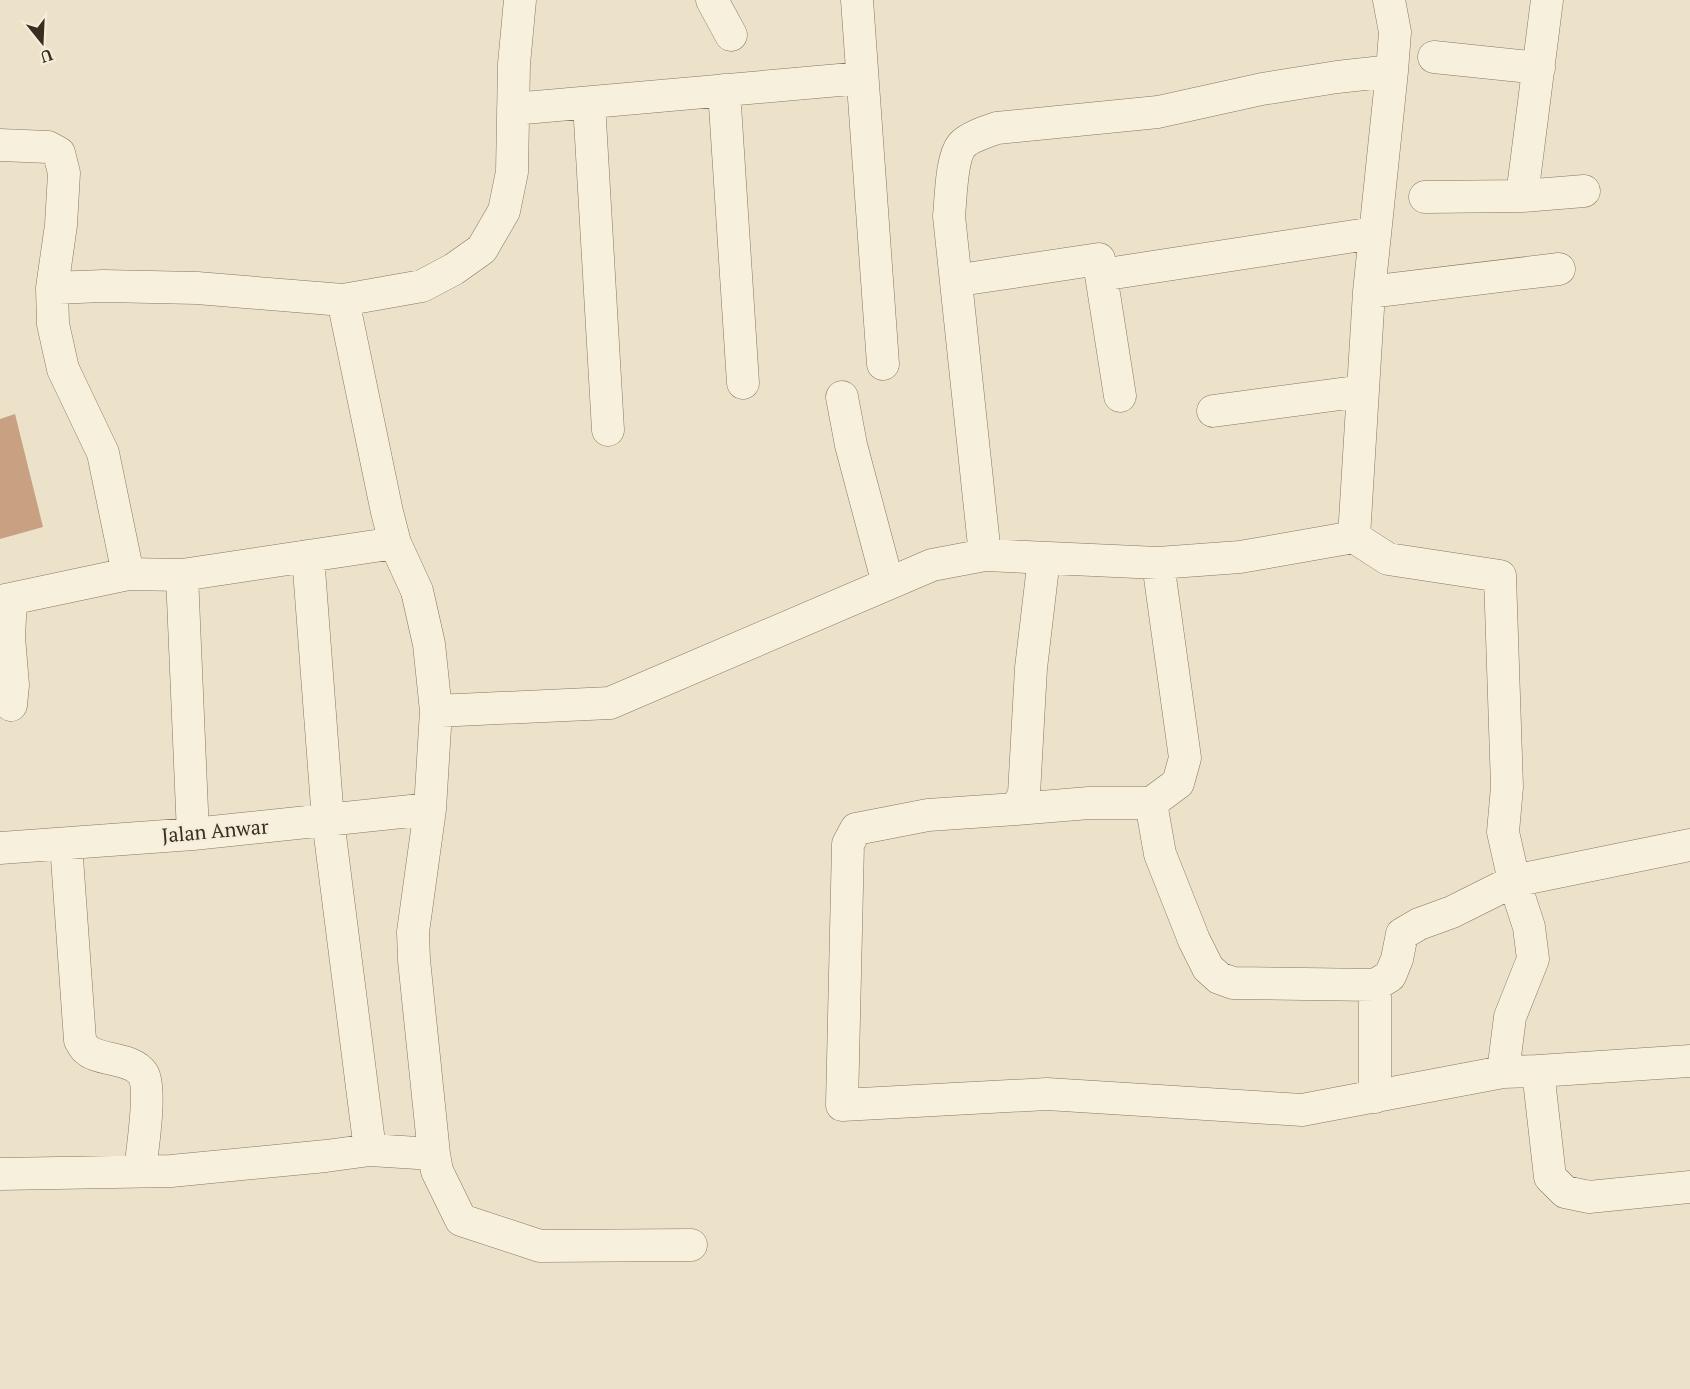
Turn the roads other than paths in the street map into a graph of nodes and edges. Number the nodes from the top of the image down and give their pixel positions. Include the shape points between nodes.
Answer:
1 (520, 0) edge
2 (712, 0) edge
3 (857, 0) edge
4 (1389, 0) edge
5 (1547, 0) edge
6 (731, 35) dead end
7 (1434, 57) dead end
8 (1539, 68) junction
9 (1392, 72) junction
10 (862, 78) junction
11 (724, 90) junction
12 (589, 103) junction
13 (513, 110) junction
14 (0, 145) edge
15 (1584, 191) dead end
16 (1522, 196) junction
17 (1425, 197) dead end
18 (1374, 233) junction
19 (1559, 269) dead end
20 (1101, 275) junction
21 (973, 278) dead end
22 (52, 288) junction
23 (1369, 292) junction
24 (343, 300) junction
25 (883, 364) dead end
26 (743, 383) dead end
27 (1363, 391) junction
28 (1120, 396) dead end
29 (842, 397) dead end
30 (1213, 411) dead end
31 (608, 430) dead end
32 (1354, 537) junction
33 (396, 543) junction
34 (308, 555) junction
35 (985, 555) junction
36 (1044, 558) junction
37 (1158, 563) junction
38 (128, 574) junction
39 (182, 575) junction
40 (888, 584) junction
41 (6, 600) edge
42 (11, 705) dead end
43 (436, 711) junction
44 (1152, 802) junction
45 (430, 809) junction
46 (1016, 809) junction
47 (328, 820) junction
48 (193, 834) junction
49 (66, 844) junction
50 (1690, 845) edge
51 (0, 848) edge
52 (1514, 881) junction
53 (1375, 984) junction
54 (1690, 1061) edge
55 (1538, 1071) junction
56 (1503, 1072) junction
57 (1375, 1096) junction
58 (370, 1150) junction
59 (434, 1154) junction
60 (140, 1171) junction
61 (0, 1174) edge
62 (1690, 1187) edge
63 (691, 1245) dead end

1 - 13 street
2 - 6 street
3 - 10 street
4 - 9 street via 1395,32
5 - 8 street
7 - 8 street
8 - 16 street
9 - 18 street
9 - 35 street via 1262,89 1158,112 997,128 962,144 954,164 949,216
10 - 11 street
10 - 25 street
11 - 12 street
11 - 26 street
12 - 13 street
12 - 31 street
13 - 24 street via 512,172 504,211 482,249 422,285
14 - 22 street via 48,147 59,153 64,173
15 - 16 street
16 - 17 street
18 - 20 street
18 - 23 street
19 - 23 street
20 - 21 street via 1099,259
20 - 28 street
22 - 24 street via 197,288
22 - 38 street via 53,324 63,369 103,453
23 - 27 street
24 - 33 street
27 - 30 street
27 - 32 street
29 - 40 street
32 - 37 street via 1240,556
32 - 52 street via 1388,559 1500,576 1507,787 1503,832
33 - 34 street
33 - 43 street via 417,591 429,644
34 - 39 street
34 - 47 street
35 - 36 street
35 - 40 street via 932,565
36 - 37 street
36 - 46 street via 1031,668 1024,794
37 - 44 street via 1185,758 1178,783
38 - 39 street
38 - 41 street
39 - 48 street
40 - 43 street via 610,703
41 - 42 street
43 - 45 street
44 - 46 street
44 - 53 street via 1160,854 1194,940 1208,968 1219,978 1233,983
45 - 47 street, Jalan Anwar
45 - 59 street via 413,932
46 - 57 street via 928,815 856,829 849,843 842,1105 1047,1094 1302,1110
47 - 48 street, Jalan Anwar
47 - 58 street
48 - 49 street, Jalan Anwar
49 - 51 street, Jalan Anwar
49 - 60 street via 80,1040 91,1052 134,1066 144,1075 147,1092
50 - 52 street
52 - 53 street via 1402,934 1390,976
52 - 56 street via 1529,927 1533,959 1510,1017
53 - 57 street
54 - 55 street
55 - 56 street
55 - 62 street via 1550,1177 1565,1192 1589,1197
56 - 57 street
58 - 59 street
58 - 60 street
59 - 63 street via 437,1171 461,1220 540,1245
60 - 61 street

